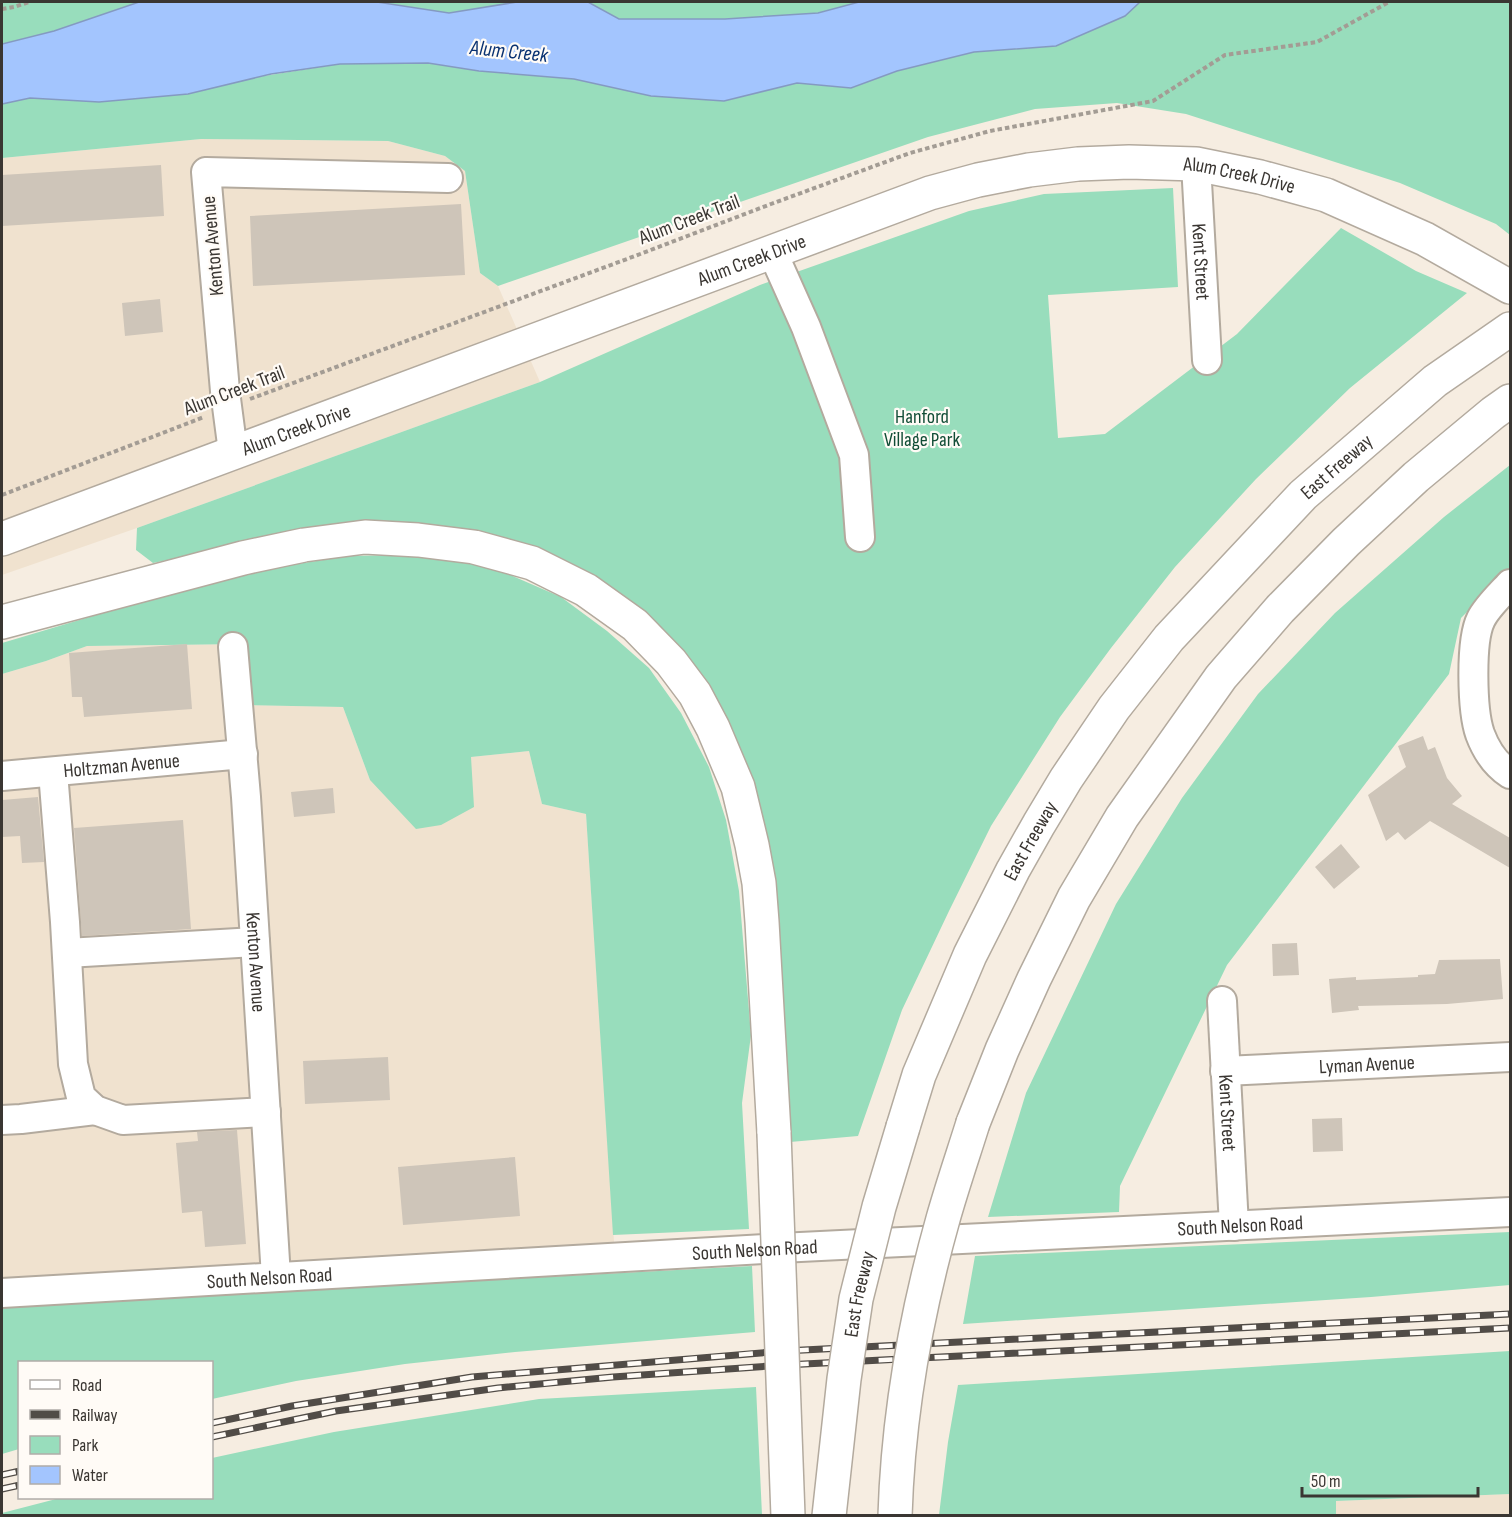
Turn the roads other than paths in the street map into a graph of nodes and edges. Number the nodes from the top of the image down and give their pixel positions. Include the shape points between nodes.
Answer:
1 (1196, 164) junction
2 (448, 178) dead end
3 (772, 251) junction
4 (1510, 287) edge
5 (1510, 329) edge
6 (1207, 360) dead end
7 (1502, 407) edge
8 (233, 452) junction
9 (860, 537) dead end
10 (2, 539) edge
11 (1510, 584) edge
12 (2, 622) edge
13 (233, 647) dead end
14 (243, 754) junction
15 (53, 772) junction
16 (1510, 774) edge
17 (2, 776) edge
18 (255, 942) junction
19 (67, 953) junction
20 (1222, 1001) dead end
21 (1510, 1057) edge
22 (1225, 1071) junction
23 (95, 1110) junction
24 (266, 1112) junction
25 (2, 1120) edge
26 (1510, 1212) edge
27 (1234, 1226) junction
28 (276, 1277) junction
29 (2, 1293) edge
30 (788, 1515) edge
31 (829, 1515) edge
32 (895, 1515) edge

1 - 3 main road, Alum Creek Drive via 1078,164 1009,174 930,192
1 - 4 main road, Alum Creek Drive via 1326,195 1425,239
1 - 6 street, Kent Street
2 - 8 street, Kenton Avenue via 206,172
3 - 8 main road, Alum Creek Drive
3 - 9 street via 806,327 854,455
5 - 31 main road, East Freeway, bridge via 1435,381 1303,495 1169,638 1114,708 1039,824 975,944 919,1075 903,1127 856,1299
7 - 32 main road, bridge via 1416,477 1280,609 1221,677 1122,817 1074,898 1011,1030 973,1124 943,1220 904,1405
8 - 10 main road, Alum Creek Drive
11 - 16 street via 1480,620 1473,651 1475,713 1480,734 1490,754
12 - 30 main road, bridge via 304,545 365,537 418,540 474,547 532,563 586,590 635,625 671,662 695,694 738,787 759,883 774,1133
13 - 14 street, Kenton Avenue
14 - 15 street, Holtzman Avenue
14 - 18 street, Kenton Avenue
15 - 17 street, Holtzman Avenue
15 - 19 street
18 - 19 street
18 - 24 street, Kenton Avenue
19 - 23 street via 74,1064 81,1097
20 - 22 street, Kent Street
21 - 22 street, Lyman Avenue
22 - 27 street, Kent Street
23 - 24 street via 123,1120
23 - 25 street
24 - 28 street, Kenton Avenue
26 - 27 street, South Nelson Road
27 - 28 street, South Nelson Road
28 - 29 street, South Nelson Road

